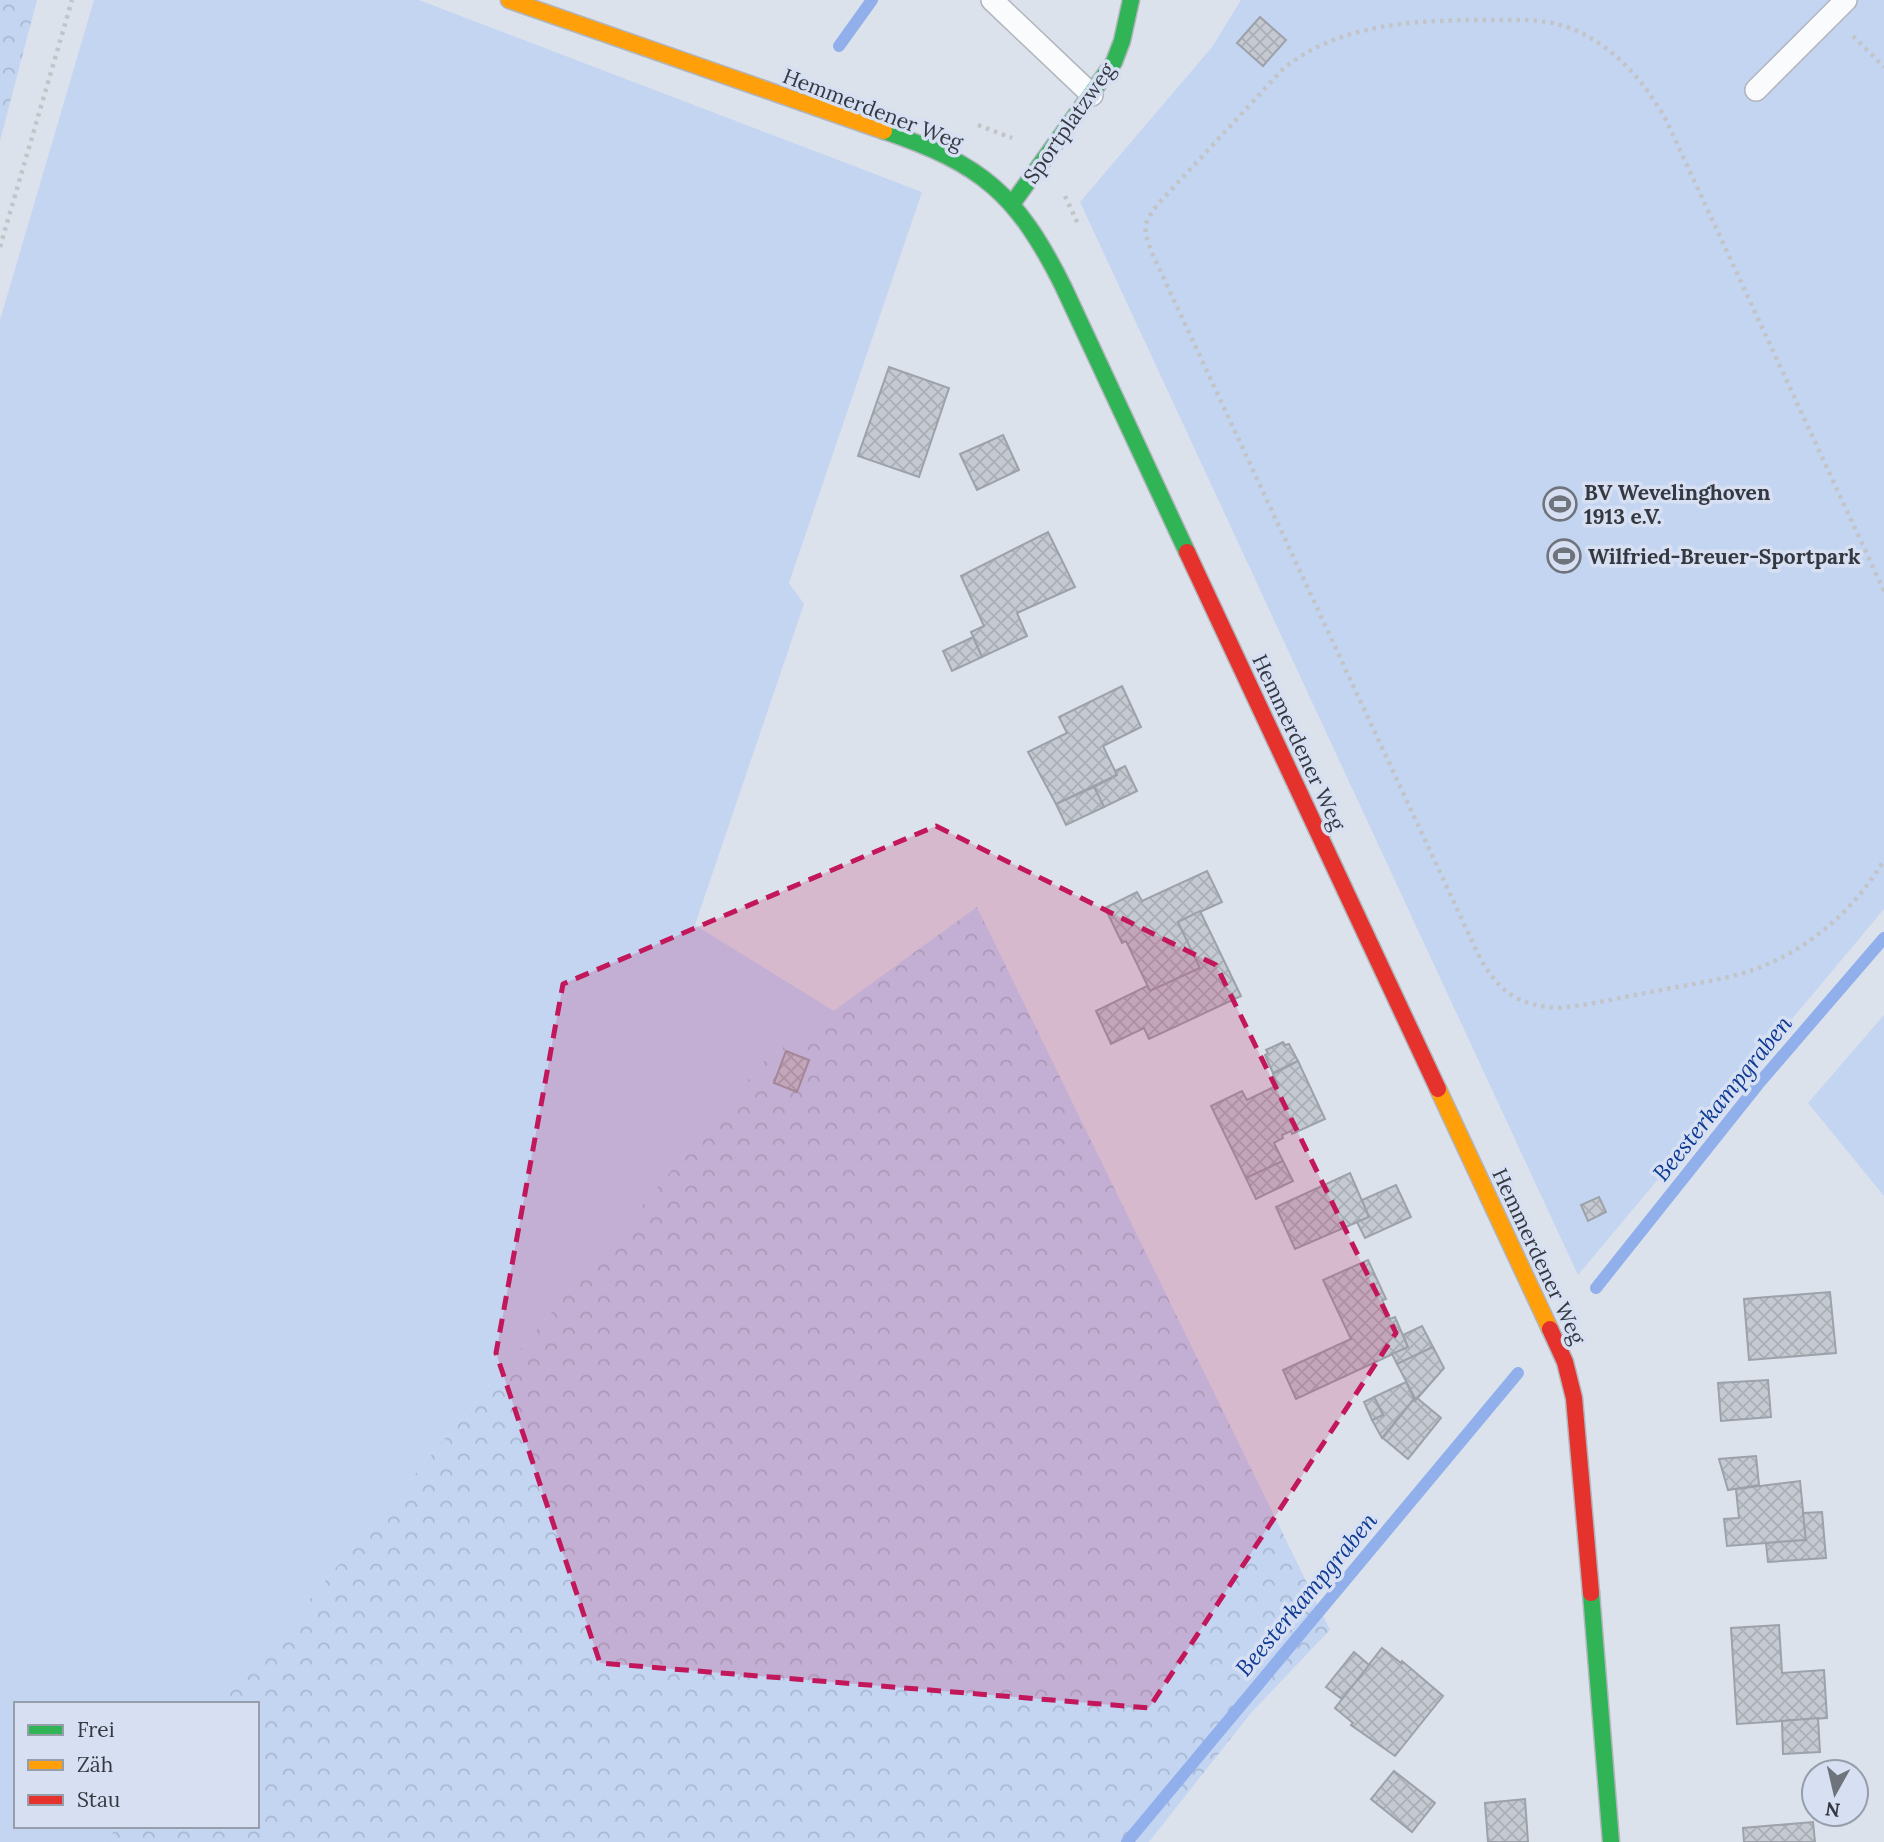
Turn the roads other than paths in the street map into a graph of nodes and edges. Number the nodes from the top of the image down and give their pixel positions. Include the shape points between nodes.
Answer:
1 (509, 0) edge
2 (992, 0) edge
3 (1131, 0) edge
4 (1838, 7) edge
5 (1756, 90) dead end
6 (1092, 95) junction
7 (1012, 204) junction
8 (1611, 1842) edge

1 - 7 main road, Hemmerdener Weg via 942,154 995,186
2 - 6 lane
3 - 6 main road, Sportplatzweg via 1114,62
4 - 5 lane
6 - 7 main road, Sportplatzweg
7 - 8 main road, Hemmerdener Weg via 1041,244 1080,322 1565,1362 1577,1422

